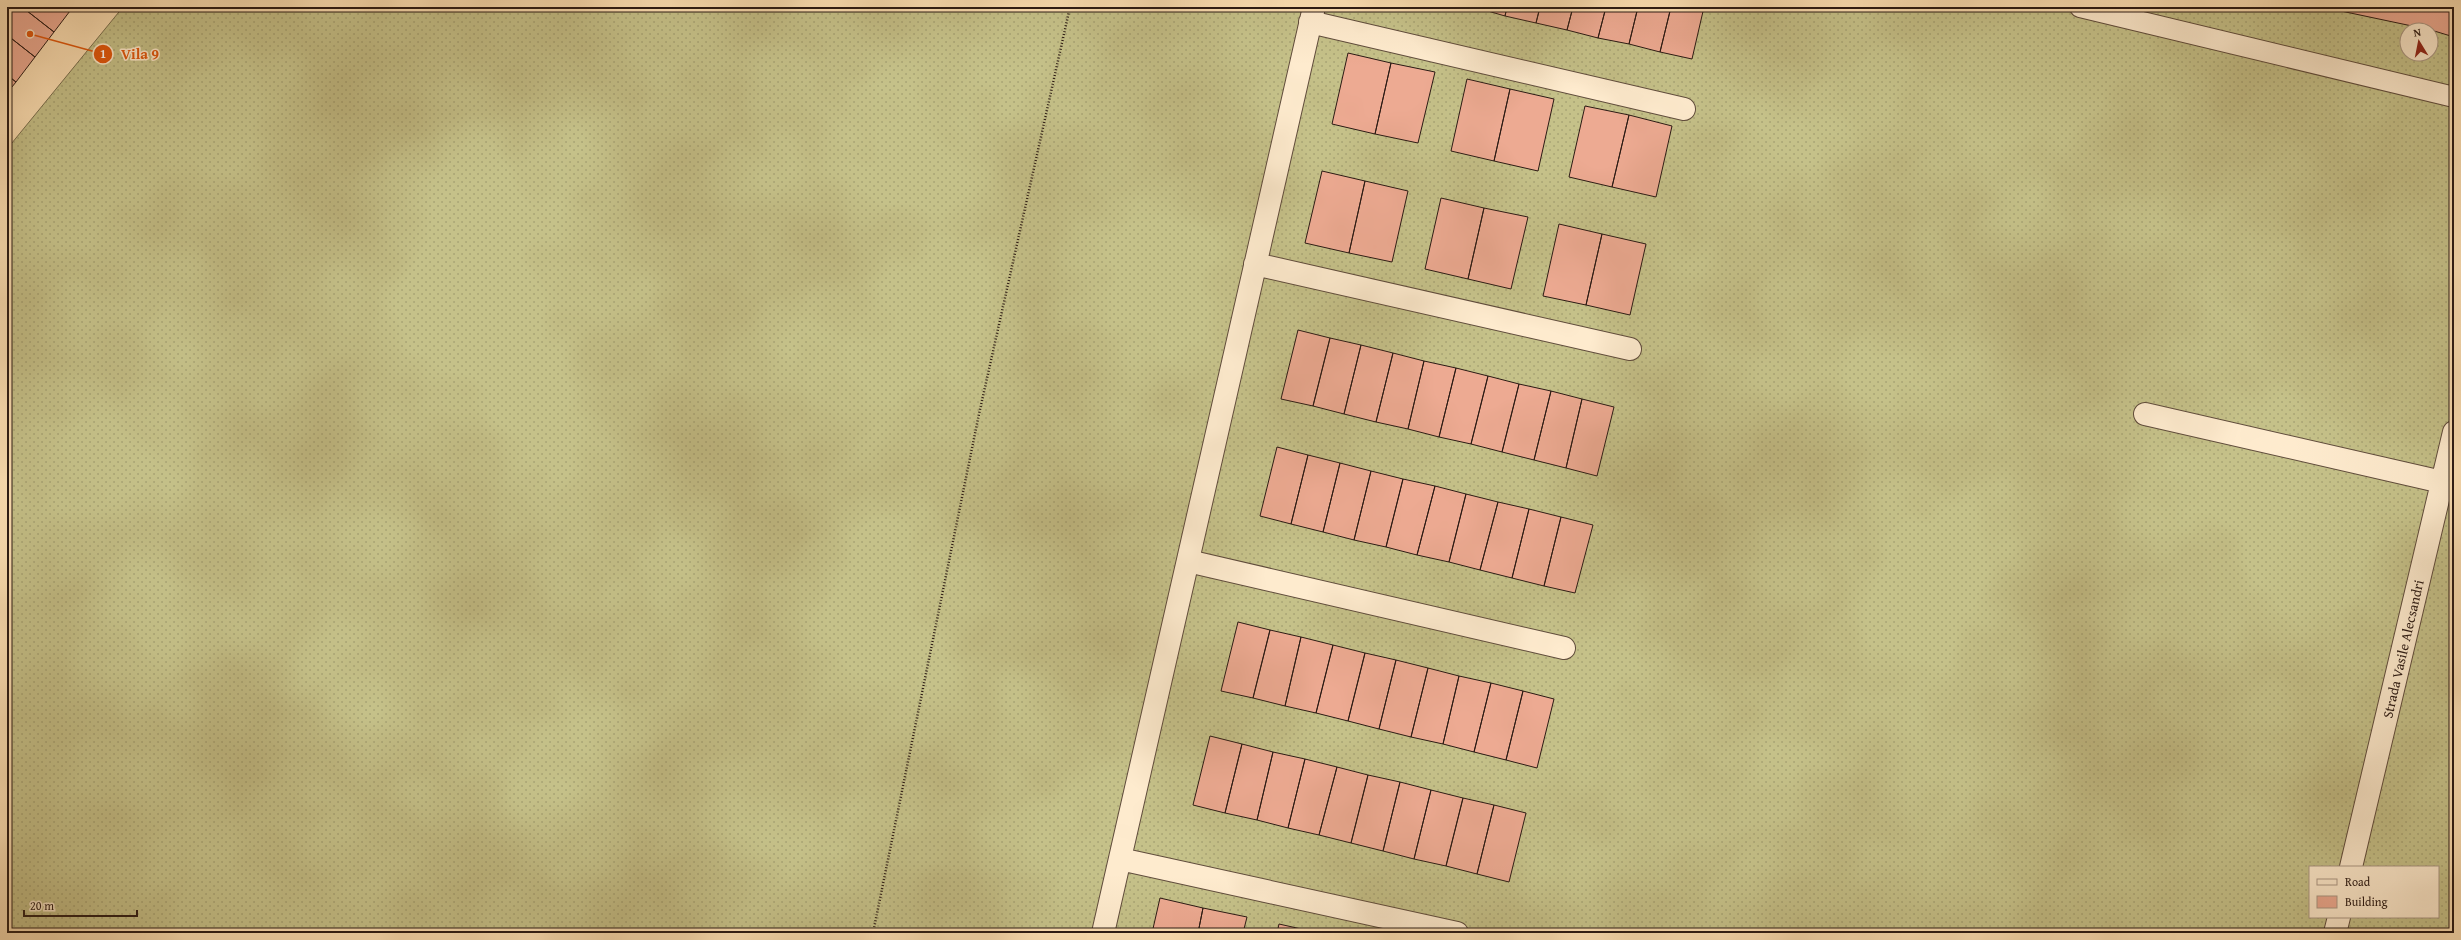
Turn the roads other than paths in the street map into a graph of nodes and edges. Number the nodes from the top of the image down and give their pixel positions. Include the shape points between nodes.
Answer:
1 (2080, 7) edge
2 (1312, 15) edge
3 (2454, 97) edge
4 (1684, 109) dead end
5 (1255, 264) junction
6 (1630, 349) dead end
7 (2145, 414) dead end
8 (2454, 432) edge
9 (2442, 482) junction
10 (1188, 561) junction
11 (1564, 648) dead end
12 (1120, 858) junction
13 (2351, 866) edge
14 (2339, 918) edge
15 (1103, 933) edge
16 (1457, 933) edge
17 (2335, 933) edge

1 - 3 lane
2 - 4 street
2 - 5 street
5 - 6 street
5 - 10 street
7 - 9 street
8 - 9 street, Strada Vasile Alecsandri
9 - 13 street, Strada Vasile Alecsandri
10 - 11 street
10 - 12 street
12 - 15 street
12 - 16 street
14 - 17 street

